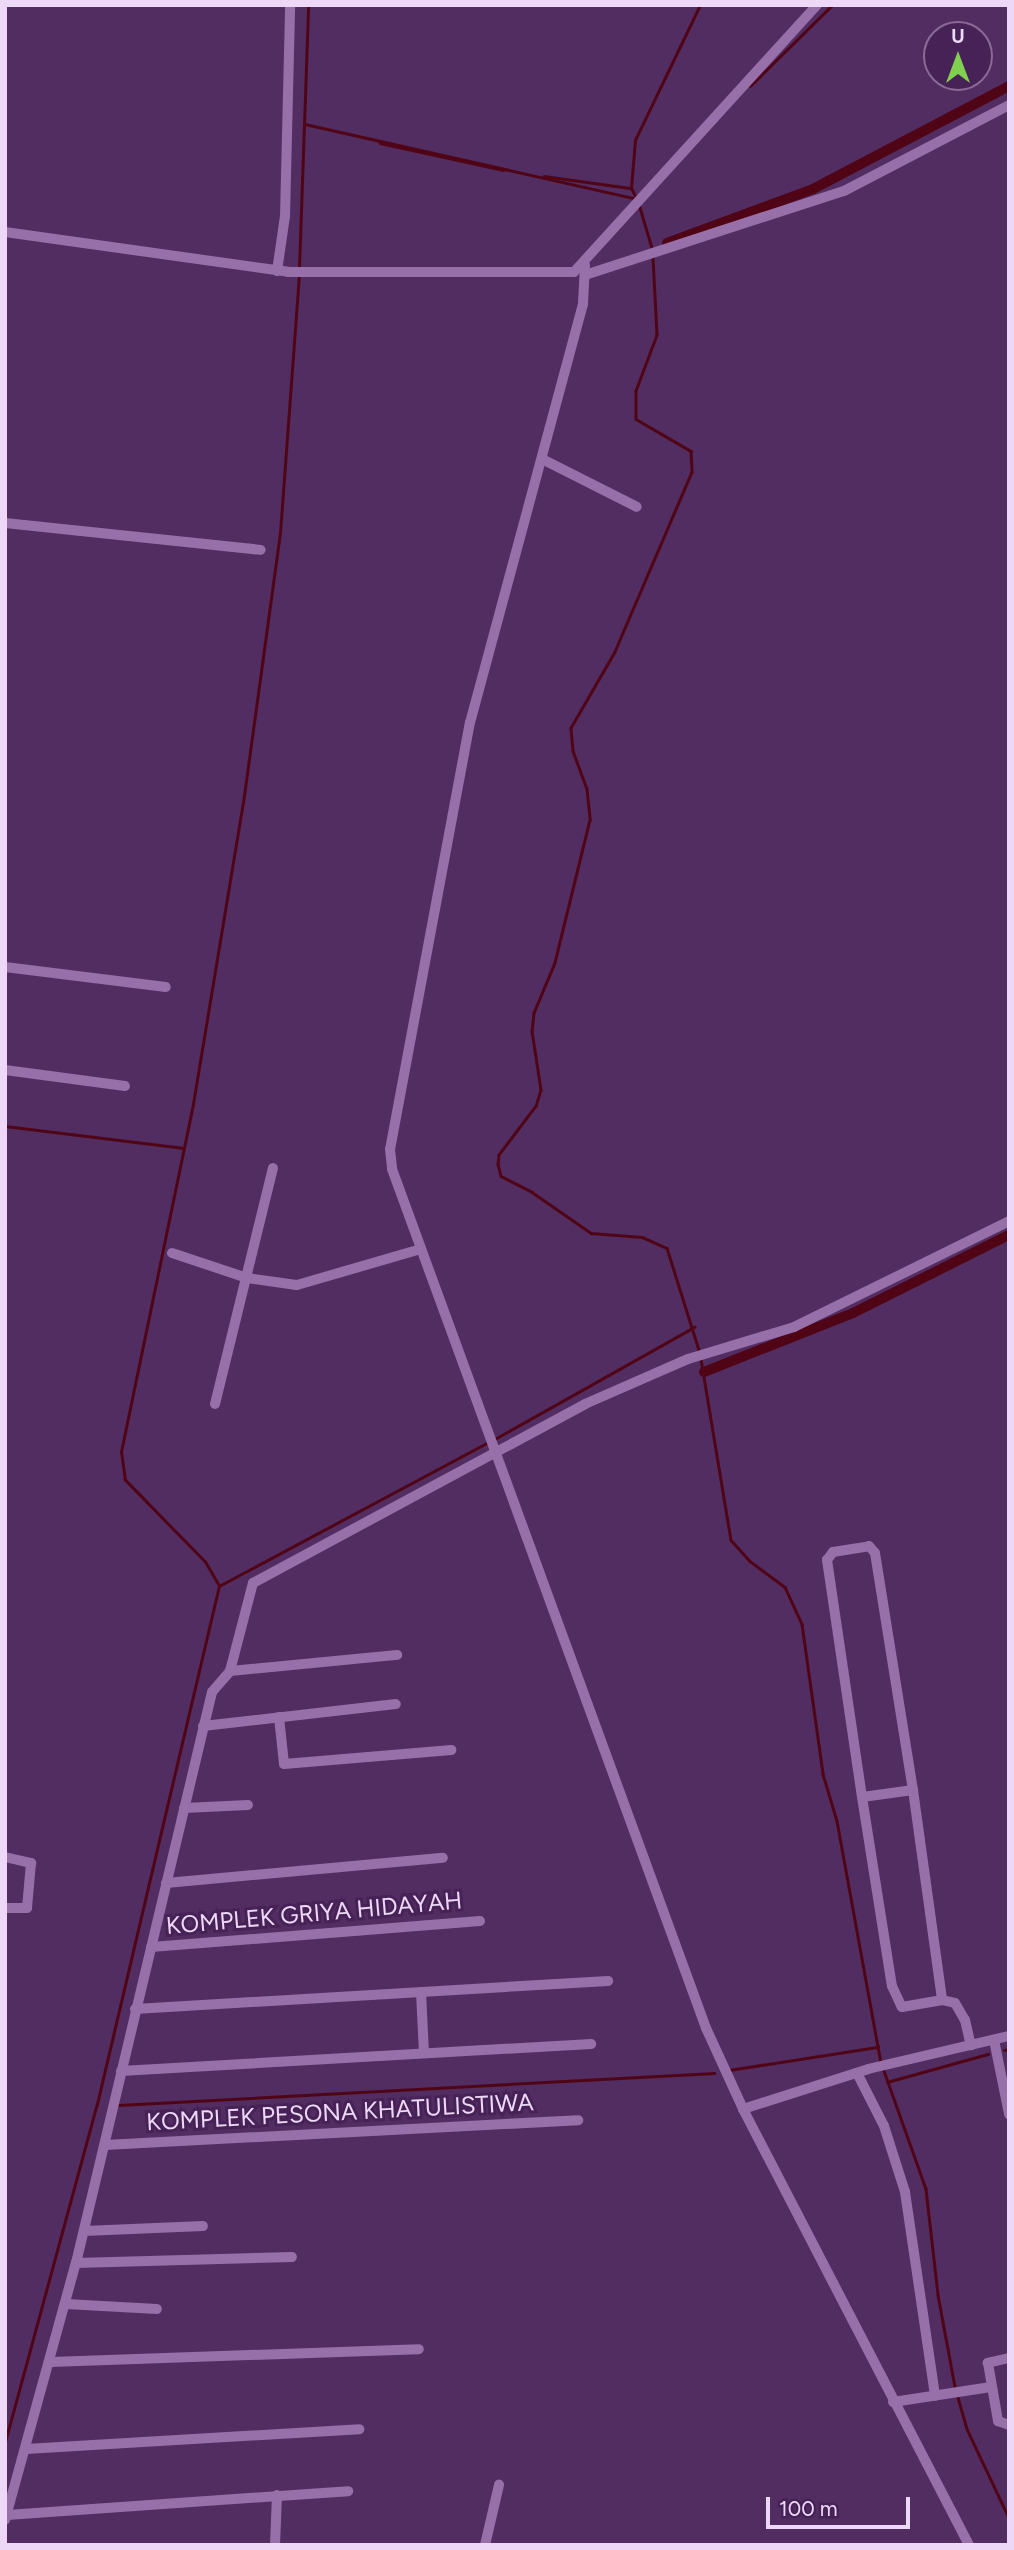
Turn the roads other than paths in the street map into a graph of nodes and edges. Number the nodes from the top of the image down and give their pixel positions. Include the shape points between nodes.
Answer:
1 (290, 5) edge
2 (817, 5) edge
3 (1009, 105) edge
4 (5, 232) edge
5 (585, 270) junction
6 (282, 271) junction
7 (542, 459) junction
8 (637, 507) dead end
9 (5, 523) edge
10 (261, 550) dead end
11 (5, 967) edge
12 (166, 987) dead end
13 (5, 1070) edge
14 (125, 1086) dead end
15 (273, 1168) dead end
16 (1009, 1221) edge
17 (421, 1249) junction
18 (172, 1253) dead end
19 (247, 1278) junction
20 (215, 1404) dead end
21 (496, 1449) junction
22 (397, 1655) dead end
23 (230, 1671) junction
24 (396, 1704) dead end
25 (279, 1717) junction
26 (203, 1726) junction
27 (451, 1750) dead end
28 (913, 1790) junction
29 (863, 1797) junction
30 (248, 1805) dead end
31 (184, 1808) junction
32 (5, 1857) edge
33 (443, 1857) dead end
34 (166, 1883) junction
35 (5, 1908) edge
36 (480, 1921) dead end
37 (150, 1947) junction
38 (608, 1981) dead end
39 (421, 1992) junction
40 (942, 2000) junction
41 (135, 2009) junction
42 (1009, 2036) edge
43 (993, 2040) junction
44 (591, 2044) dead end
45 (971, 2045) junction
46 (424, 2053) junction
47 (121, 2071) junction
48 (863, 2071) junction
49 (743, 2109) junction
50 (1009, 2114) edge
51 (578, 2120) dead end
52 (105, 2145) junction
53 (203, 2226) dead end
54 (84, 2231) junction
55 (292, 2257) dead end
56 (76, 2263) junction
57 (66, 2304) junction
58 (157, 2309) dead end
59 (419, 2349) dead end
60 (1009, 2358) edge
61 (51, 2362) junction
62 (991, 2387) junction
63 (939, 2395) junction
64 (893, 2402) junction
65 (1009, 2425) edge
66 (359, 2429) dead end
67 (26, 2449) junction
68 (499, 2484) dead end
69 (348, 2491) dead end
70 (277, 2495) junction
71 (6, 2517) edge
72 (275, 2545) edge
73 (485, 2545) edge
74 (969, 2545) edge

1 - 6 street
2 - 5 street via 648,190
3 - 5 street via 844,191 662,251
4 - 6 street
5 - 6 street
5 - 7 street via 583,304
7 - 8 street
7 - 17 street via 470,722 390,1149 392,1170
9 - 10 street
11 - 12 street
13 - 14 street
15 - 19 street
16 - 21 street via 794,1326 688,1359
17 - 19 street via 297,1285
17 - 21 street
18 - 19 street
19 - 20 street
21 - 23 street via 256,1581
21 - 49 street via 706,2028
22 - 23 street
23 - 26 street via 212,1692
24 - 25 street
25 - 26 street
25 - 27 street via 284,1764
26 - 31 street
28 - 29 street
28 - 29 street via 873,1548 833,1552 827,1560
28 - 40 street
29 - 40 street via 895,1998 902,2007
30 - 31 street
31 - 34 street
32 - 35 street via 31,1863 27,1908
33 - 34 street
34 - 37 street
36 - 37 street, KOMPLEK GRIYA HIDAYAH
37 - 41 street
38 - 39 street
39 - 41 street
39 - 46 street
40 - 45 street via 961,2010
41 - 47 street
42 - 43 street
43 - 45 street
43 - 50 street
44 - 46 street
45 - 48 street
46 - 47 street
47 - 52 street
48 - 49 street
48 - 63 street via 905,2192
49 - 64 street
51 - 52 street, KOMPLEK PESONA KHATULISTIWA
52 - 54 street
53 - 54 street
54 - 56 street
55 - 56 street
56 - 57 street
57 - 58 street
57 - 61 street
59 - 61 street
60 - 62 street via 988,2363
61 - 67 street
62 - 63 street
62 - 65 street via 998,2421
63 - 64 street
64 - 74 street
66 - 67 street
67 - 71 street
68 - 73 street
69 - 70 street
70 - 71 street
70 - 72 street

